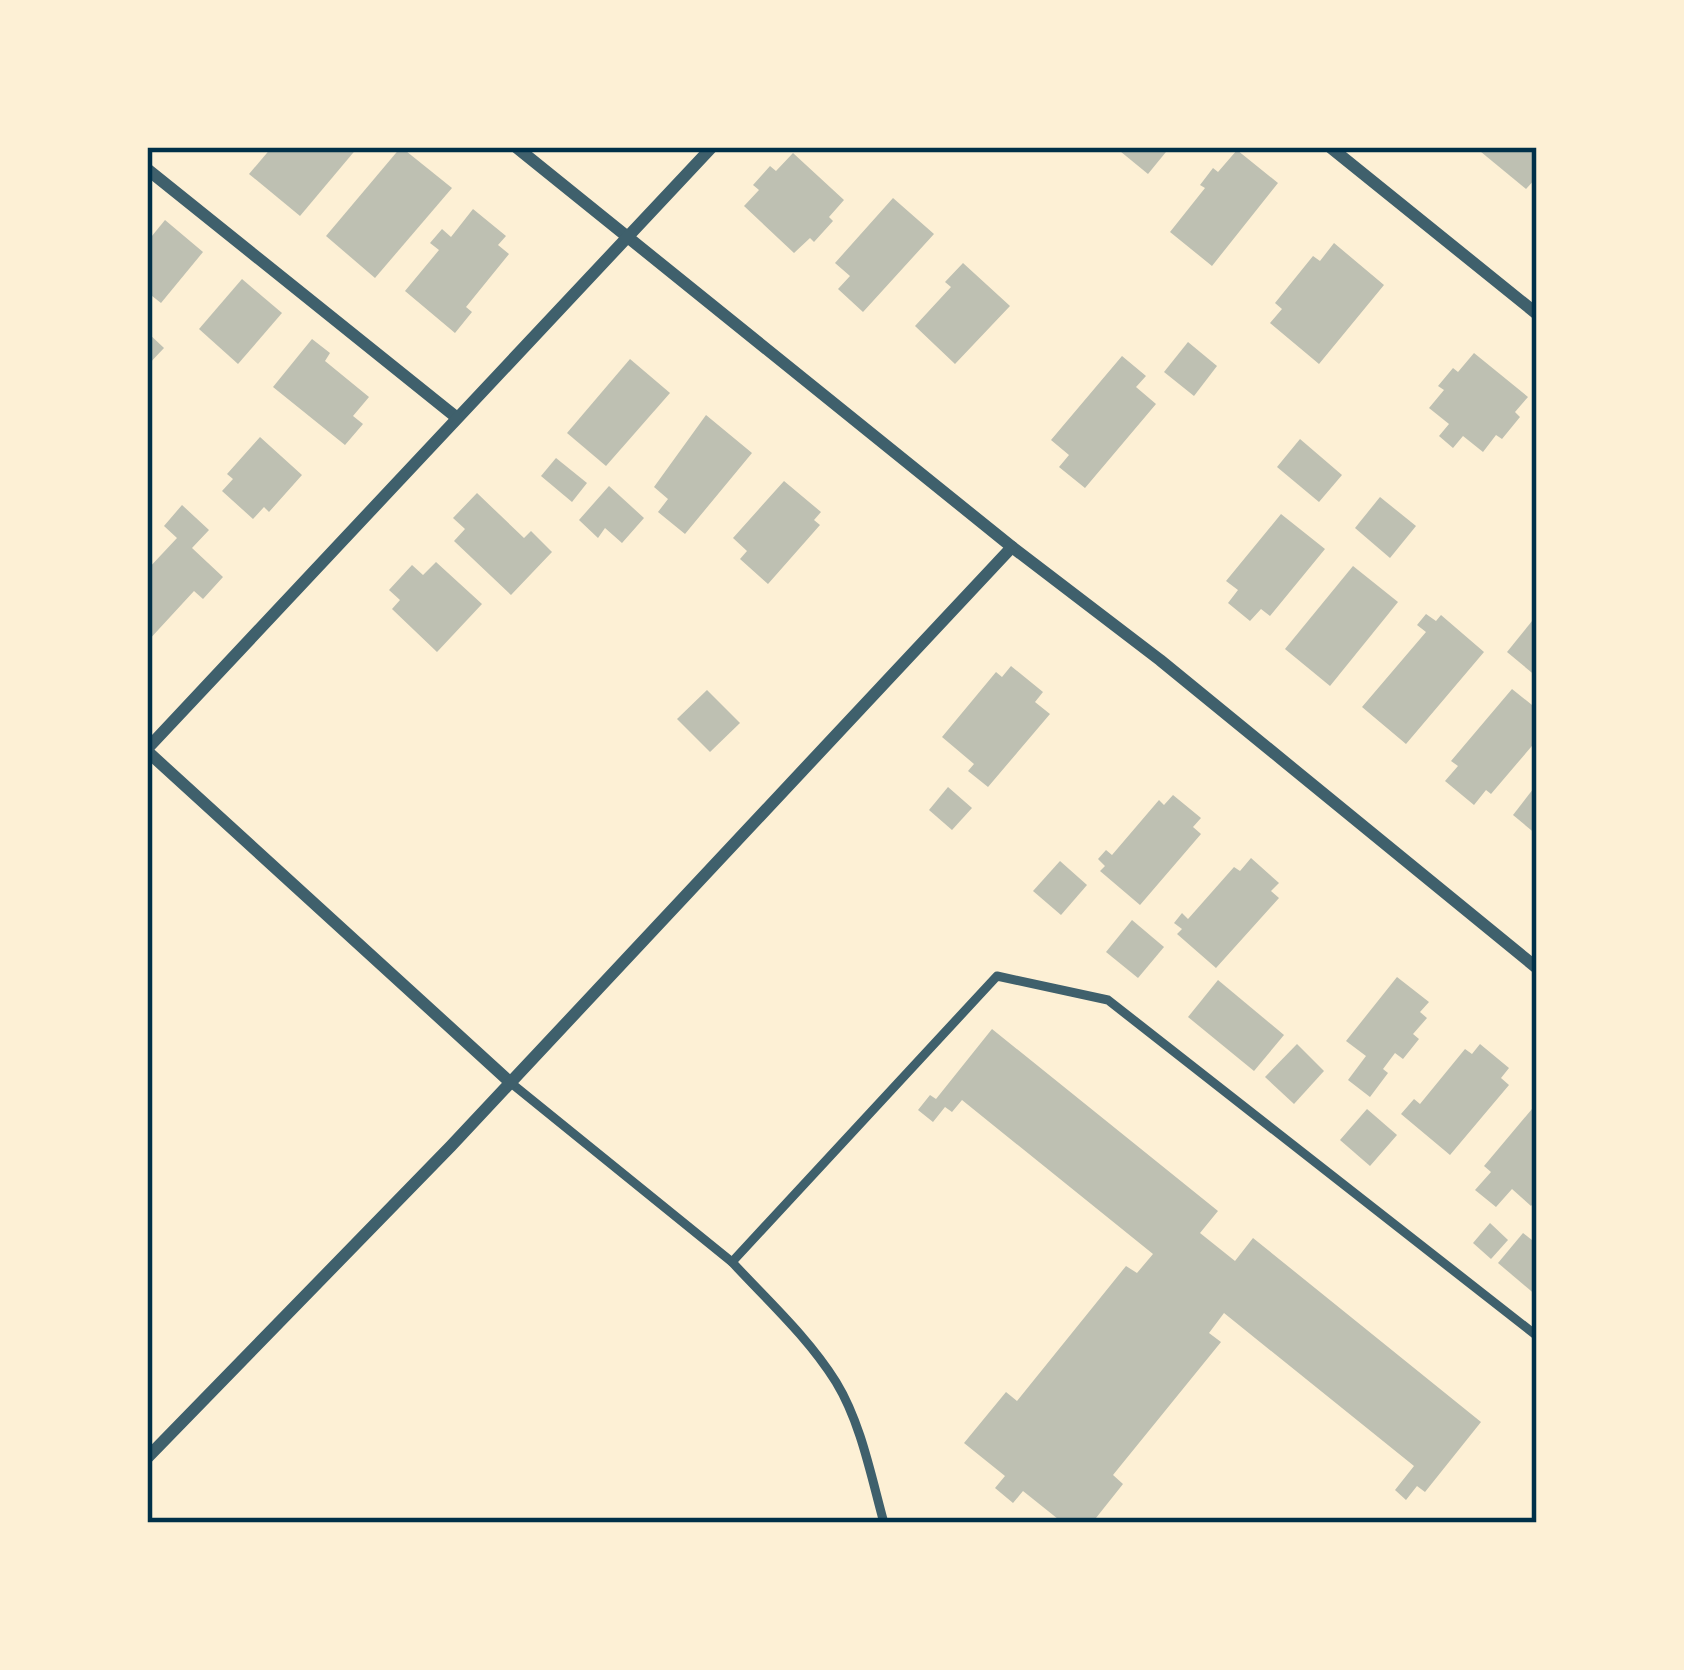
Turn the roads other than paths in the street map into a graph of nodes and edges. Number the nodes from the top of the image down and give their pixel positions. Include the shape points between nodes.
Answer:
1 (516, 147) edge
2 (712, 147) edge
3 (1330, 147) edge
4 (147, 169) edge
5 (629, 238) junction
6 (1537, 314) edge
7 (456, 417) junction
8 (1012, 547) junction
9 (147, 750) edge
10 (1537, 968) edge
11 (511, 1083) junction
12 (731, 1262) junction
13 (1537, 1336) edge
14 (147, 1459) edge
15 (884, 1523) edge

1 - 5 street
2 - 5 street
3 - 6 street
4 - 7 street
5 - 7 street
5 - 8 street
7 - 9 street
8 - 10 street
8 - 11 street
9 - 11 street
11 - 12 lane
11 - 14 street
12 - 13 lane via 997,976 1108,1000
12 - 15 lane via 835,1381

